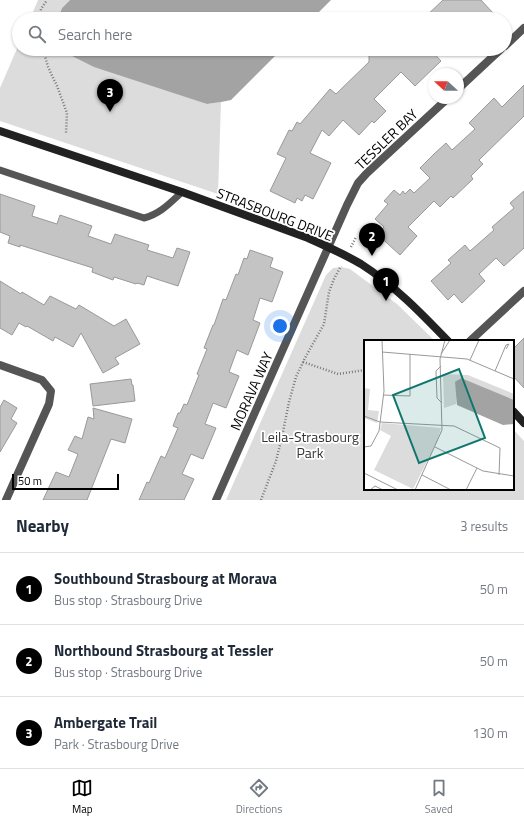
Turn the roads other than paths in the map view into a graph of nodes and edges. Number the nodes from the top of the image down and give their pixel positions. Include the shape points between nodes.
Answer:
1 (524, 28) edge
2 (512, 39) edge
3 (493, 56) edge
4 (464, 83) edge
5 (442, 104) edge
6 (0, 131) edge
7 (0, 170) edge
8 (182, 192) junction
9 (328, 248) junction
10 (524, 291) edge
11 (447, 340) edge
12 (471, 340) edge
13 (0, 366) edge
14 (514, 412) edge
15 (524, 423) edge
16 (6, 500) edge
17 (216, 500) edge

1 - 2 street
3 - 4 street
5 - 9 street, TESSLER BAY via 358,183
6 - 8 street, STRASBOURG DRIVE
7 - 8 lane via 144,218 160,212
8 - 9 street, STRASBOURG DRIVE via 308,238
9 - 11 street, STRASBOURG DRIVE via 360,264 388,284
9 - 17 street, MORAVA WAY
10 - 12 street
13 - 16 street via 42,380 51,391 49,404
14 - 15 street

